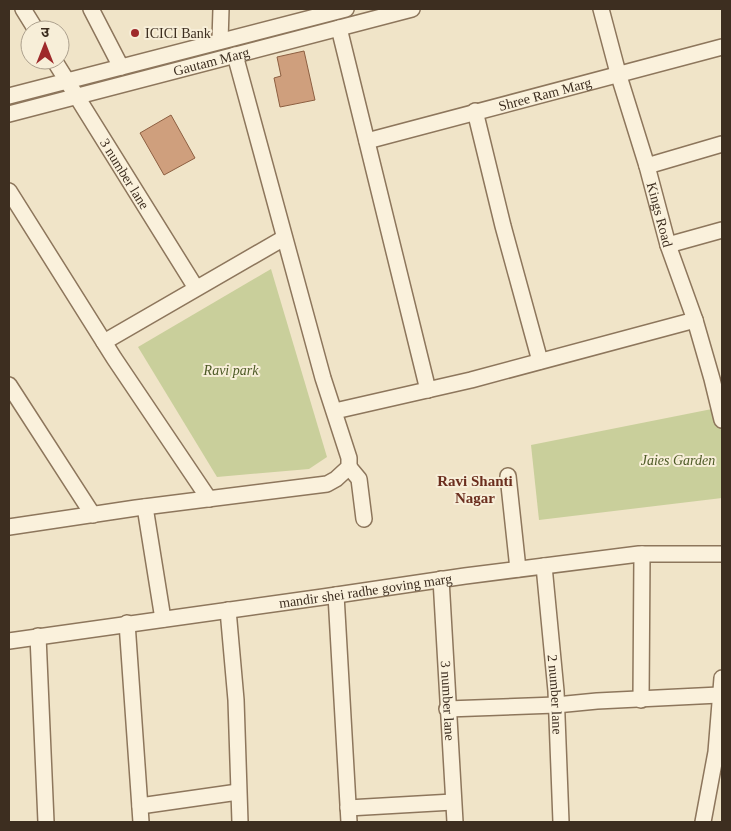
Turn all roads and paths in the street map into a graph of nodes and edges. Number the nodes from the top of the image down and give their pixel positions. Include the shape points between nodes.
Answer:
1 (23, 9) edge
2 (91, 9) edge
3 (221, 9) edge
4 (346, 9) edge
5 (412, 9) edge
6 (601, 9) edge
7 (30, 20) edge
8 (339, 28) junction
9 (220, 41) junction
10 (722, 47) edge
11 (235, 55) junction
12 (121, 67) junction
13 (60, 70) edge
14 (618, 74) junction
15 (67, 81) junction
16 (9, 96) edge
17 (77, 96) junction
18 (475, 111) junction
19 (9, 114) edge
20 (367, 141) junction
21 (722, 144) edge
22 (647, 166) junction
23 (9, 191) edge
24 (722, 230) edge
25 (284, 238) junction
26 (668, 245) junction
27 (196, 288) junction
28 (695, 320) junction
29 (104, 342) junction
30 (540, 361) junction
31 (9, 385) edge
32 (428, 390) junction
33 (335, 411) junction
34 (722, 420) edge
35 (349, 467) junction
36 (508, 476) dead end
37 (209, 499) junction
38 (145, 507) junction
39 (92, 515) junction
40 (364, 519) dead end
41 (9, 527) edge
42 (642, 554) junction
43 (722, 554) edge
44 (544, 566) junction
45 (518, 569) junction
46 (440, 580) junction
47 (336, 595) junction
48 (228, 610) junction
49 (163, 618) junction
50 (127, 623) junction
51 (38, 636) junction
52 (9, 641) edge
53 (722, 678) edge
54 (720, 695) junction
55 (641, 700) junction
56 (556, 705) junction
57 (448, 709) junction
58 (719, 751) edge
59 (238, 792) junction
60 (453, 802) junction
61 (140, 806) junction
62 (348, 815) edge
63 (46, 822) edge
64 (141, 822) edge
65 (240, 822) edge
66 (455, 822) edge
67 (561, 822) edge
68 (703, 822) edge

1 - 7 street
2 - 12 street
3 - 9 street
4 - 9 street
5 - 8 street, Gautam Marg
6 - 14 street, Kings Road
8 - 11 street, Gautam Marg
8 - 20 street
9 - 12 street
10 - 14 street, Shree Ram Marg
11 - 17 street, Gautam Marg
11 - 25 street
12 - 15 street
13 - 15 street, 3 number lane
14 - 18 street, Shree Ram Marg
14 - 22 street, Kings Road
15 - 16 street
15 - 17 street, 3 number lane
17 - 19 street, Gautam Marg
17 - 27 street, 3 number lane
18 - 20 street, Shree Ram Marg
18 - 30 street
20 - 32 street
21 - 22 street
22 - 26 street, Kings Road
23 - 29 street
24 - 26 street
25 - 27 street
25 - 33 street
26 - 28 street, Kings Road
27 - 29 street
28 - 30 street
28 - 34 street, Kings Road
29 - 37 street
30 - 32 street
31 - 39 street
32 - 33 street
33 - 35 street
35 - 37 street via 326,484
35 - 40 street via 358,479
36 - 45 street
37 - 38 street
38 - 39 street
38 - 49 street
39 - 41 street
42 - 43 street, mandir shei radhe goving marg
42 - 44 street, mandir shei radhe goving marg
42 - 55 street
44 - 45 street, mandir shei radhe goving marg
44 - 56 street, 2 number lane
45 - 46 street, mandir shei radhe goving marg
46 - 47 street, mandir shei radhe goving marg
46 - 57 street, 3 number lane
47 - 48 street, mandir shei radhe goving marg
47 - 62 street
48 - 49 street, mandir shei radhe goving marg
48 - 59 street via 236,700
49 - 50 street, mandir shei radhe goving marg
50 - 51 street, mandir shei radhe goving marg
50 - 61 street
51 - 52 street, mandir shei radhe goving marg
51 - 63 street
53 - 54 street
54 - 55 street
54 - 58 street
55 - 56 street
56 - 57 street
56 - 67 street, 2 number lane
57 - 60 street, 3 number lane
58 - 68 street
59 - 61 street
59 - 65 street
60 - 62 street
60 - 66 street, 3 number lane
61 - 64 street

